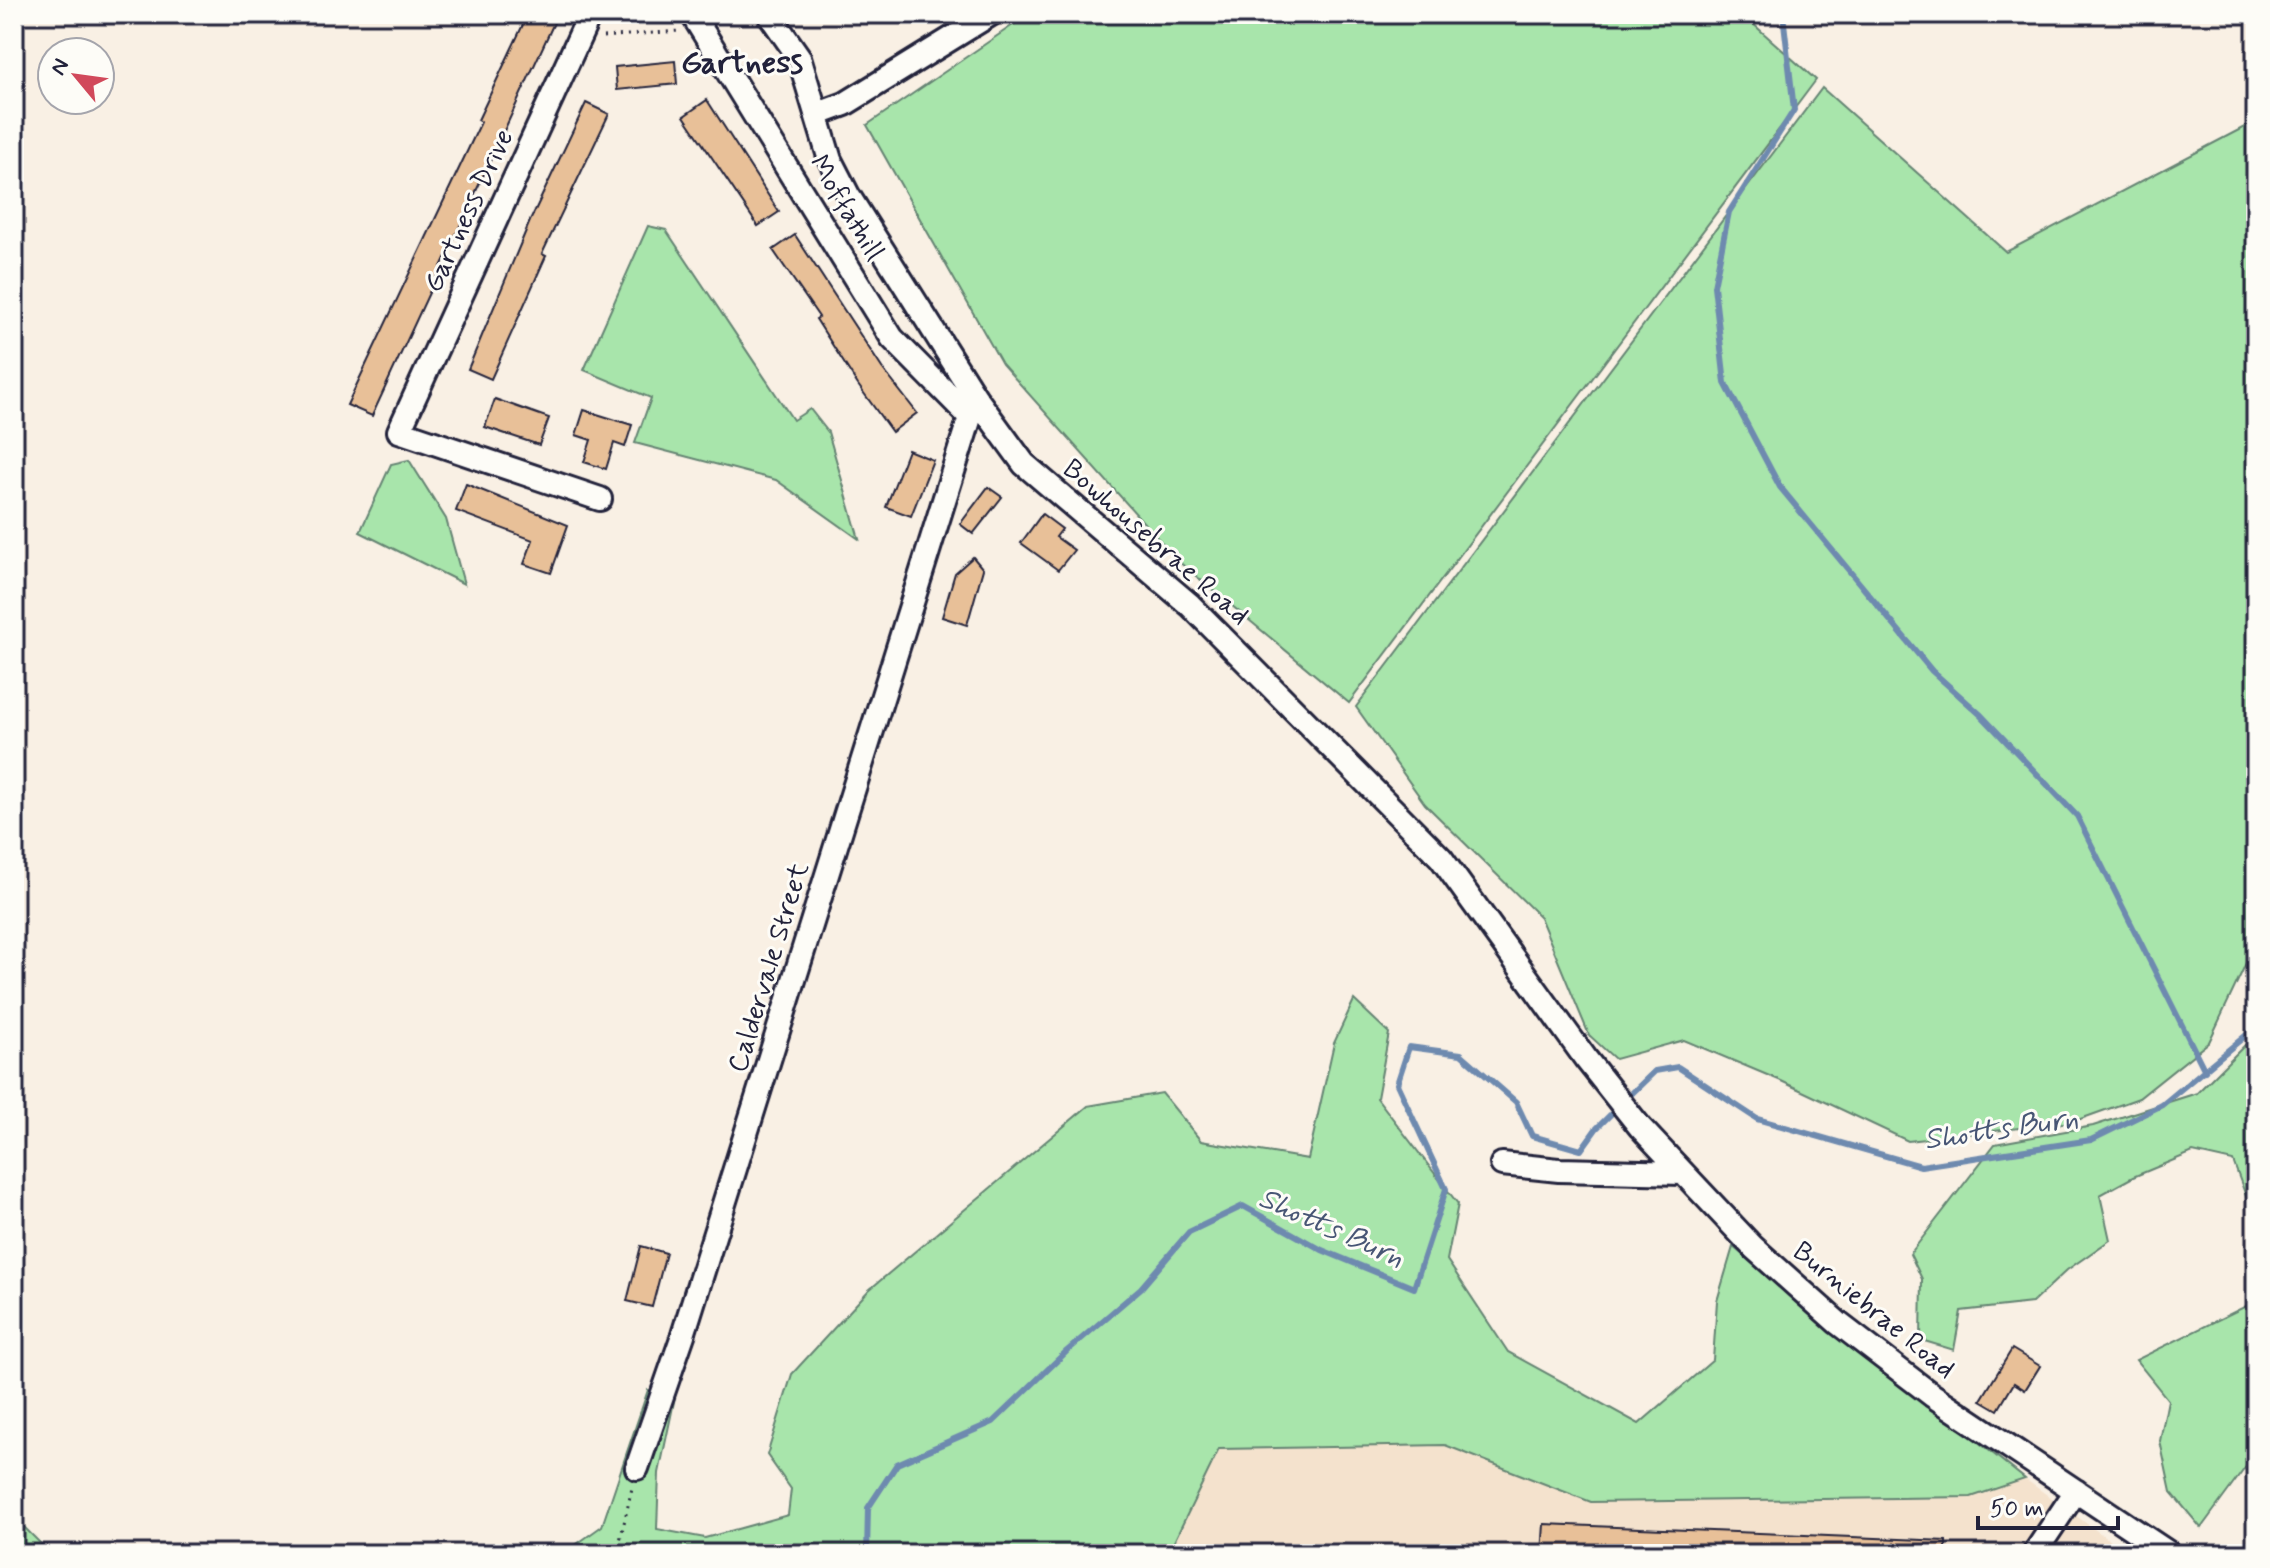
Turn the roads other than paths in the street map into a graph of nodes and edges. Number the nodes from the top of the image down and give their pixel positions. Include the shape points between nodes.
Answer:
1 (590, 14) edge
2 (769, 14) edge
3 (991, 14) edge
4 (698, 21) edge
5 (818, 114) junction
6 (973, 408) junction
7 (600, 499) dead end
8 (1586, 1059) joint
9 (1502, 1164) dead end
10 (1683, 1173) junction
11 (637, 1468) road end
12 (2076, 1491) junction
13 (2034, 1554) edge
14 (2170, 1554) edge

1 - 7 street, Gartness Drive via 399,431
2 - 5 street, Bowhousebrae Road via 799,57
3 - 5 street via 845,104
4 - 6 street, Moffathill via 892,338
5 - 6 street, Bowhousebrae Road via 830,160 848,195
6 - 8 street, Bowhousebrae Road via 1024,464 1190,605 1441,858
6 - 11 street, Caldervale Street
8 - 10 street, Burniebrae Road
9 - 10 street
10 - 12 street, Burniebrae Road via 1753,1247 1838,1323 1932,1395
12 - 13 street
12 - 14 street, Burniebrae Road

